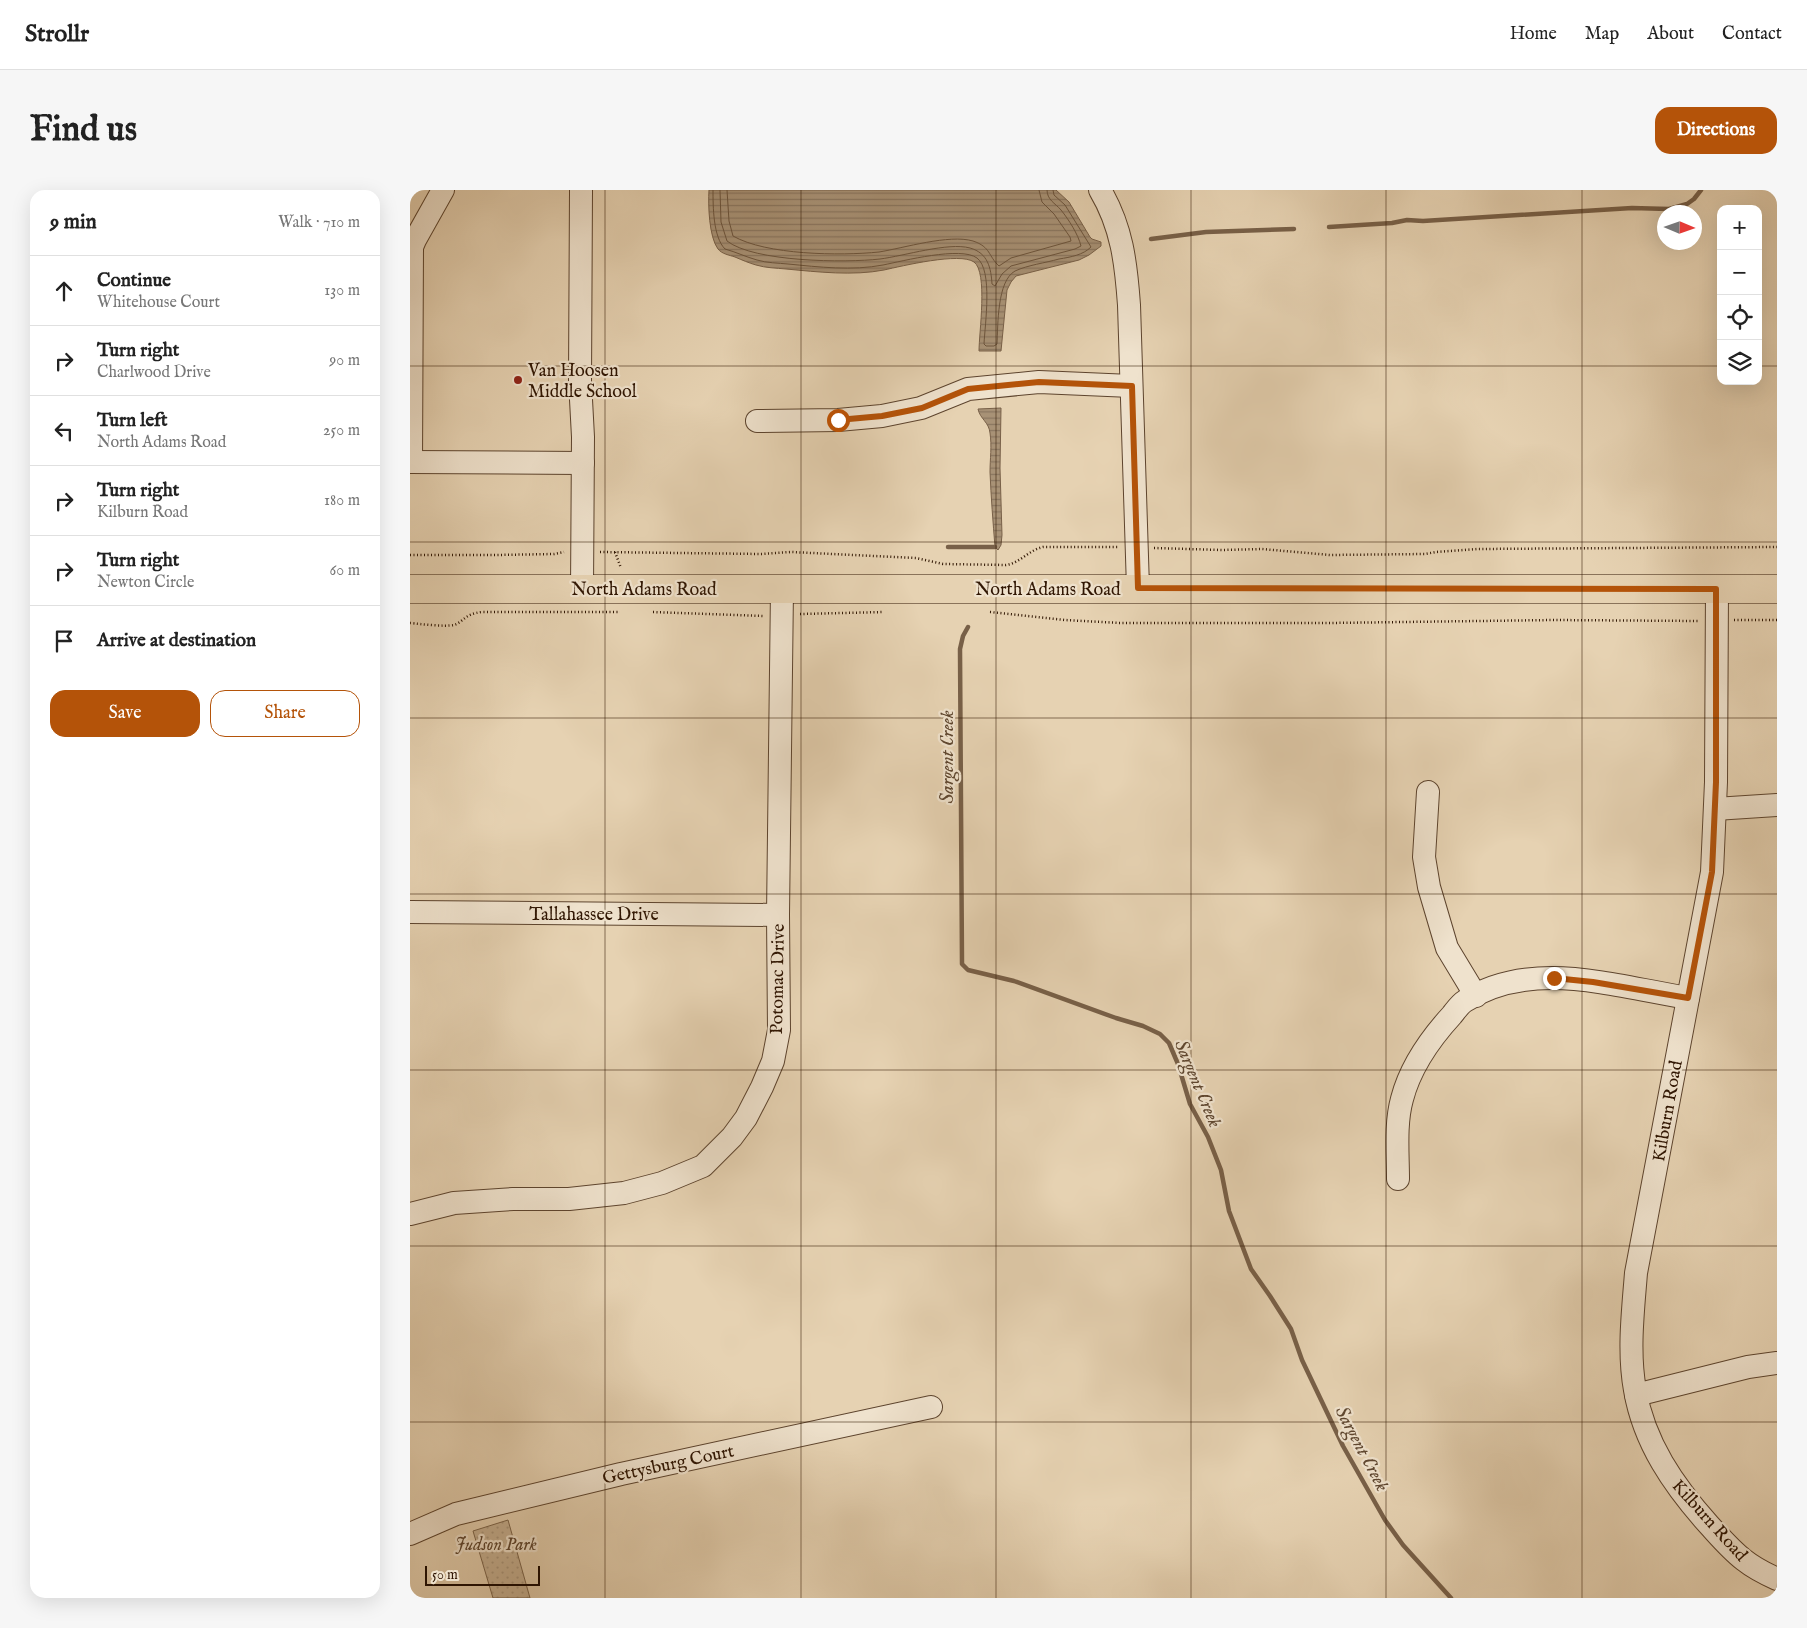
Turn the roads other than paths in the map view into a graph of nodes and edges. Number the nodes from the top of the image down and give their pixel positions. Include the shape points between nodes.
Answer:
1 (444, 190) edge
2 (581, 190) edge
3 (1100, 190) edge
4 (1132, 386) junction
5 (757, 421) dead end
6 (410, 462) edge
7 (583, 463) junction
8 (1138, 588) junction
9 (410, 589) edge
10 (582, 589) junction
11 (782, 589) junction
12 (1716, 589) junction
13 (1777, 589) edge
14 (1428, 792) dead end
15 (1777, 805) edge
16 (1715, 809) junction
17 (410, 912) edge
18 (778, 915) junction
19 (1476, 996) junction
20 (1688, 998) junction
21 (1398, 1179) dead end
22 (410, 1214) edge
23 (1777, 1363) edge
24 (1636, 1396) junction
25 (931, 1407) dead end
26 (410, 1534) edge
27 (1777, 1579) edge

1 - 6 street via 412,247
2 - 7 street
3 - 4 street via 1120,234 1126,265
4 - 5 street via 1039,382 968,389 922,408 882,416
4 - 8 street
6 - 7 street
7 - 10 street
8 - 11 main road, North Adams Road
8 - 12 main road, North Adams Road
9 - 10 main road, North Adams Road
10 - 11 main road, North Adams Road
11 - 18 street, Potomac Drive
12 - 13 main road, North Adams Road
12 - 16 street, Kilburn Road
14 - 19 street via 1424,857 1429,887 1447,948
15 - 16 street
16 - 20 street, Kilburn Road via 1712,872
17 - 18 street, Tallahassee Drive
18 - 22 street, Potomac Drive via 779,1030 773,1061 746,1118 703,1166 662,1183 624,1193 454,1203
19 - 20 street via 1498,985 1554,978
19 - 21 street via 1464,1002 1441,1027 1420,1057 1402,1100
20 - 24 street, Kilburn Road via 1636,1273 1632,1356
23 - 24 street via 1748,1367
24 - 27 street, Kilburn Road via 1657,1455 1688,1502 1744,1560
25 - 26 street, Gettysburg Court via 621,1474 456,1514

